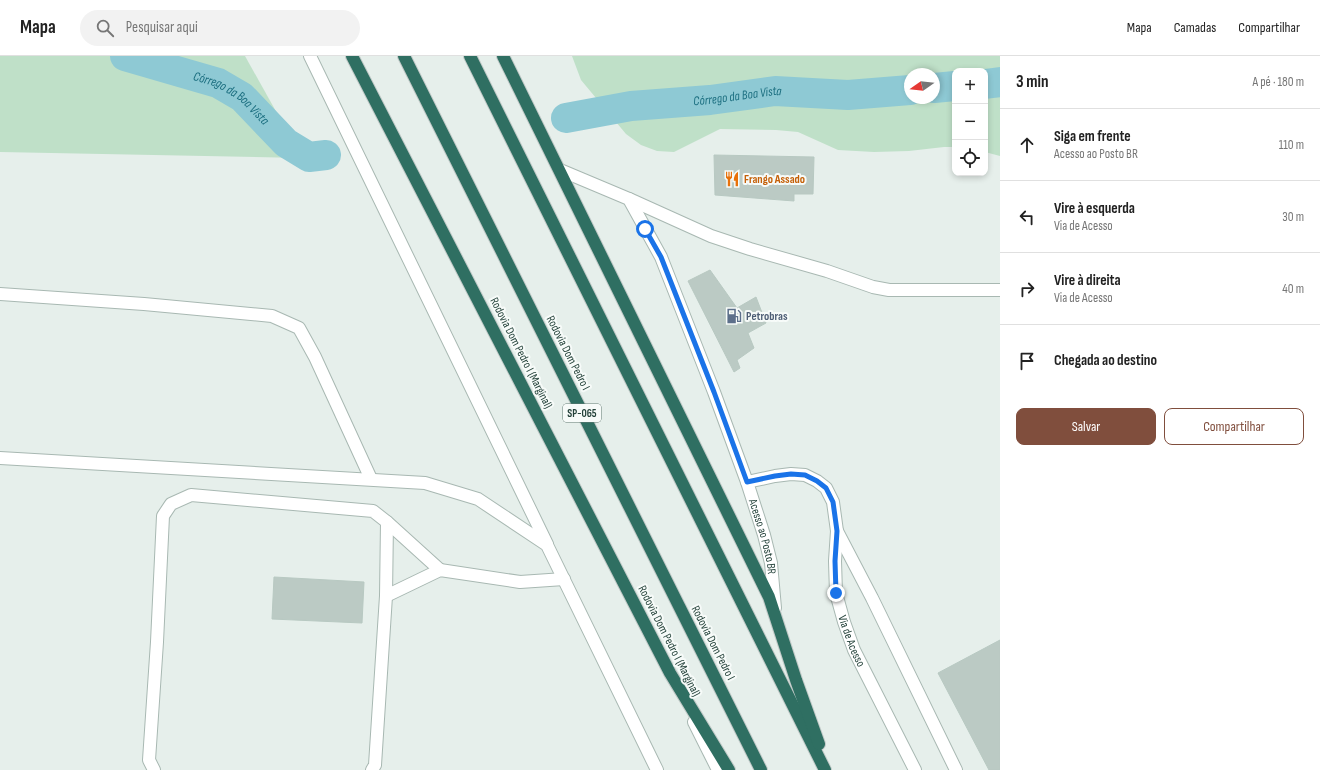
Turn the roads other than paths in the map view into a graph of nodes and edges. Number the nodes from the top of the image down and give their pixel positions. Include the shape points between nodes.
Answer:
1 (310, 56) edge
2 (352, 56) edge
3 (404, 56) edge
4 (470, 56) edge
5 (503, 56) edge
6 (560, 170) junction
7 (629, 199) junction
8 (1000, 290) edge
9 (0, 294) edge
10 (0, 458) edge
11 (371, 479) junction
12 (747, 482) junction
13 (387, 522) junction
14 (837, 531) junction
15 (548, 545) junction
16 (440, 570) junction
17 (564, 579) junction
18 (386, 596) junction
19 (775, 615) junction
20 (670, 673) junction
21 (154, 770) edge
22 (372, 770) edge
23 (657, 770) edge
24 (718, 770) edge
25 (729, 770) edge
26 (761, 770) edge
27 (824, 770) edge
28 (828, 770) edge
29 (915, 770) edge
30 (956, 770) edge

1 - 15 street
2 - 20 highway, Rodovia Dom Pedro I (Marginal)
3 - 26 highway, Rodovia Dom Pedro I / SP-065
4 - 27 highway
5 - 6 highway
6 - 7 street
6 - 19 highway via 769,597
7 - 8 street via 711,236 873,287 889,290
7 - 12 street, Acesso ao Posto BR via 661,257
9 - 11 street via 272,316 299,328
10 - 11 street
11 - 15 street via 426,483 478,499
12 - 14 street, Via de Acesso via 791,474 805,475 817,481 826,488 833,502
12 - 19 street, Acesso ao Posto BR via 771,563
13 - 16 street
13 - 18 street
13 - 21 street via 373,511 199,496 191,496 171,504 163,516 149,760
14 - 29 street, Via de Acesso via 836,593 844,622 854,650
14 - 30 street
15 - 17 street
16 - 17 street via 520,582
16 - 18 street
17 - 23 street
18 - 22 street via 375,765
19 - 28 highway
20 - 24 street, Rodovia Dom Pedro I (Marginal)
20 - 25 highway

